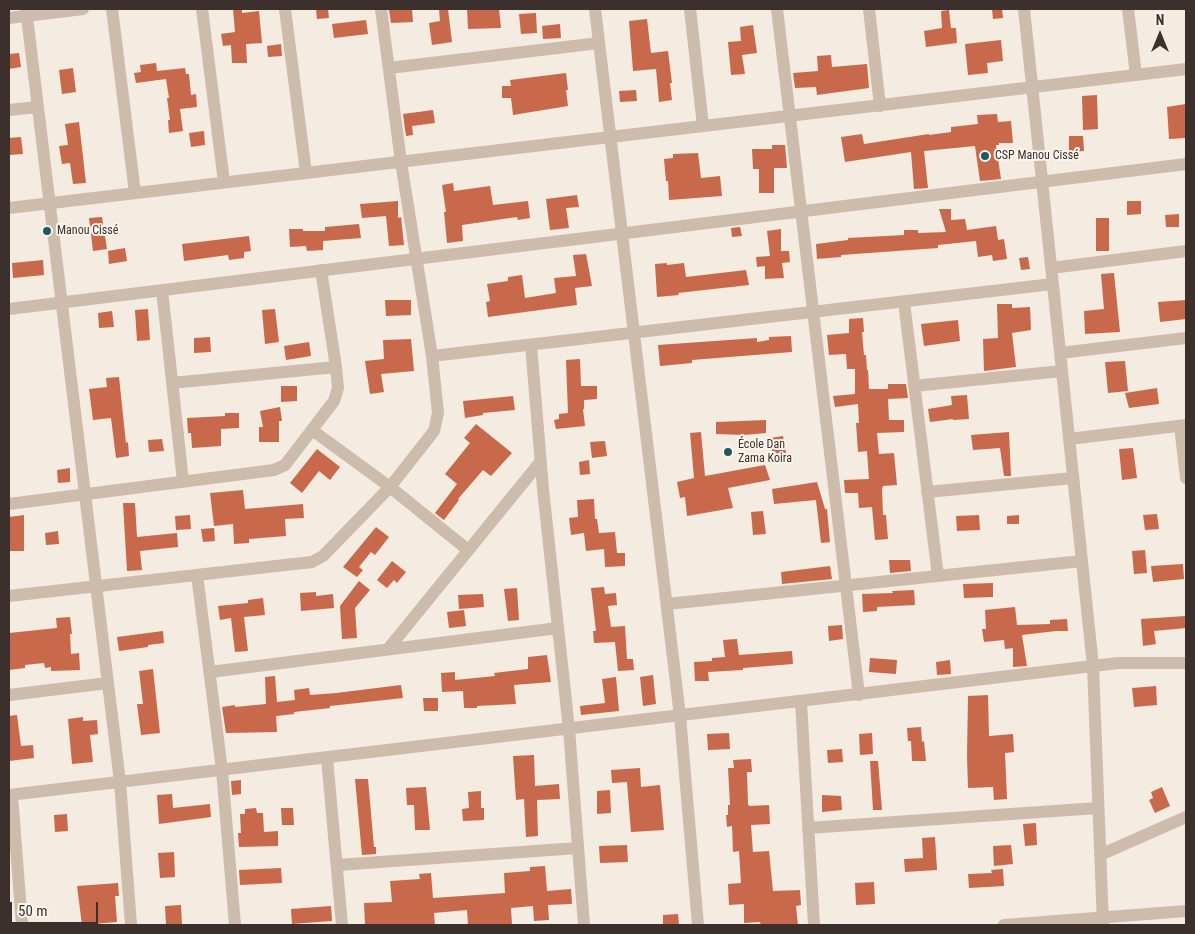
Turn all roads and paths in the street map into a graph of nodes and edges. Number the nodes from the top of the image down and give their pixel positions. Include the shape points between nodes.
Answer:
1 (83, 9) edge
2 (112, 9) edge
3 (202, 9) edge
4 (285, 9) edge
5 (381, 9) edge
6 (594, 9) edge
7 (690, 9) edge
8 (777, 9) edge
9 (869, 9) edge
10 (1024, 9) edge
11 (1128, 9) edge
12 (26, 12) edge
13 (9, 18) edge
14 (599, 43) junction
15 (389, 68) junction
16 (1186, 69) edge
17 (1136, 74) junction
18 (1033, 88) junction
19 (880, 106) junction
20 (38, 107) junction
21 (9, 110) edge
22 (790, 116) junction
23 (703, 126) junction
24 (610, 137) junction
25 (401, 162) junction
26 (1186, 164) edge
27 (306, 173) junction
28 (224, 182) junction
29 (1042, 182) junction
30 (135, 193) junction
31 (50, 203) junction
32 (9, 208) edge
33 (801, 211) junction
34 (622, 233) junction
35 (1186, 251) edge
36 (416, 259) junction
37 (1052, 268) junction
38 (321, 270) junction
39 (1053, 284) junction
40 (162, 290) junction
41 (62, 302) junction
42 (904, 302) junction
43 (9, 309) edge
44 (813, 312) junction
45 (634, 333) junction
46 (1186, 338) edge
47 (531, 345) junction
48 (1060, 353) junction
49 (432, 356) junction
50 (336, 367) junction
51 (1062, 371) junction
52 (172, 383) junction
53 (914, 386) junction
54 (1183, 426) edge
55 (312, 430) junction
56 (1069, 439) junction
57 (540, 461) junction
58 (1073, 478) junction
59 (1186, 478) edge
60 (183, 481) junction
61 (390, 487) junction
62 (927, 492) junction
63 (85, 494) junction
64 (9, 504) edge
65 (468, 550) junction
66 (1082, 561) junction
67 (197, 575) junction
68 (938, 576) junction
69 (846, 586) junction
70 (96, 587) junction
71 (9, 596) edge
72 (667, 604) junction
73 (558, 628) junction
74 (388, 649) junction
75 (1186, 663) edge
76 (1093, 666) junction
77 (210, 672) junction
78 (108, 683) junction
79 (9, 695) edge
80 (858, 695) junction
81 (802, 702) junction
82 (680, 716) junction
83 (569, 729) junction
84 (327, 758) junction
85 (222, 770) junction
86 (120, 782) junction
87 (10, 795) edge
88 (1098, 808) junction
89 (1186, 818) edge
90 (808, 828) junction
91 (578, 848) junction
92 (1100, 854) junction
93 (338, 864) junction
94 (1186, 911) edge
95 (1102, 921) edge
96 (22, 925) edge
97 (131, 925) edge
98 (235, 925) edge
99 (342, 925) edge
100 (584, 925) edge
101 (698, 925) edge
102 (814, 925) edge
103 (1004, 925) edge

1 - 12 street
2 - 30 street
3 - 28 street
4 - 27 street
5 - 15 street
6 - 14 street
7 - 23 street
8 - 22 street
9 - 19 street
10 - 18 street
11 - 17 street
12 - 13 street
12 - 20 street
14 - 15 street
14 - 24 street
15 - 25 street
16 - 17 street
17 - 18 street
18 - 19 street
18 - 29 street
19 - 22 street
20 - 21 street
20 - 31 street
22 - 23 street
22 - 33 street
23 - 24 street
24 - 25 street
24 - 34 street
25 - 27 street
25 - 36 street
26 - 29 street
27 - 28 street
28 - 30 street
29 - 33 street
29 - 37 street
30 - 31 street
31 - 32 street
31 - 41 street
33 - 34 street
33 - 44 street
34 - 36 street
34 - 45 street
35 - 37 street
36 - 38 street
36 - 49 street
37 - 39 street
38 - 40 street
38 - 50 street
39 - 42 street
39 - 48 street
40 - 41 street
40 - 52 street
41 - 43 street
41 - 63 street
42 - 44 street
42 - 53 street
44 - 45 street
44 - 69 street
45 - 47 street
45 - 72 street
46 - 48 street
47 - 49 street
47 - 57 street
48 - 51 street
49 - 61 street via 438,413 434,431
50 - 52 street
50 - 55 street via 337,394
51 - 53 street
51 - 56 street
52 - 60 street
53 - 62 street
54 - 56 street
54 - 59 street
55 - 60 street via 280,468
55 - 61 street
56 - 58 street
57 - 65 street
57 - 73 street
58 - 62 street
58 - 66 street
60 - 63 street
61 - 65 street
61 - 67 street via 318,560
62 - 68 street
63 - 64 street
63 - 70 street
65 - 74 street
66 - 68 street
66 - 76 street
67 - 70 street
67 - 77 street
68 - 69 street
69 - 72 street
69 - 80 street
70 - 71 street
70 - 78 street
72 - 82 street
73 - 74 street
73 - 83 street
74 - 77 street
75 - 76 street
76 - 80 street
76 - 88 street
77 - 85 street
78 - 79 street
78 - 86 street
80 - 81 street
81 - 82 street
81 - 90 street
82 - 83 street
82 - 101 street
83 - 84 street
83 - 91 street
84 - 85 street
84 - 93 street
85 - 86 street
85 - 98 street
86 - 87 street
86 - 97 street
87 - 96 street
88 - 90 street
88 - 92 street
89 - 92 street
90 - 102 street
91 - 93 street
91 - 100 street
92 - 95 street
93 - 99 street
94 - 95 street
95 - 103 street

